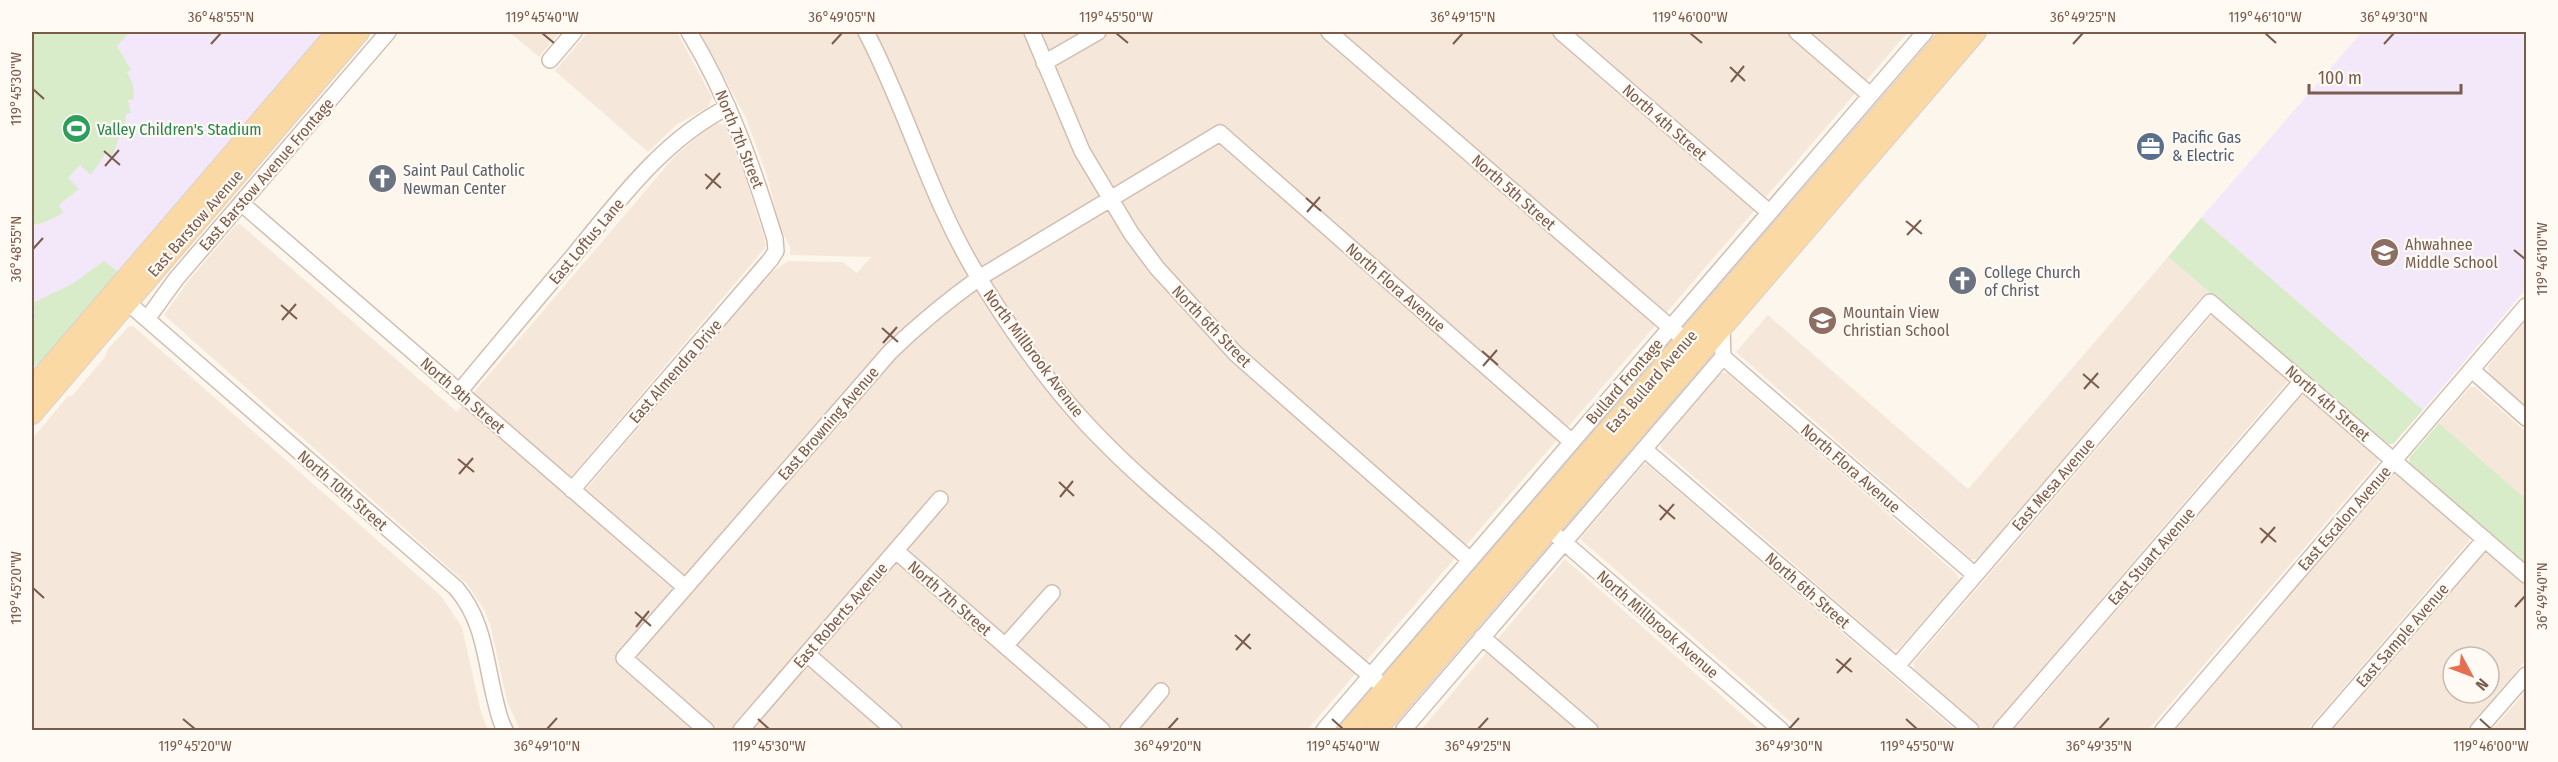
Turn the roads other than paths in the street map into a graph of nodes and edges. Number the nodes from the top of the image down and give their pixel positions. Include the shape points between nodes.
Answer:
1 (337, 32) edge
2 (359, 32) edge
3 (388, 32) edge
4 (574, 32) edge
5 (689, 32) edge
6 (866, 32) edge
7 (1032, 32) edge
8 (1098, 32) edge
9 (1329, 32) edge
10 (1562, 32) edge
11 (1797, 32) edge
12 (1925, 32) edge
13 (1952, 32) edge
14 (1977, 32) edge
15 (550, 60) dead end
16 (1044, 63) junction
17 (1913, 77) junction
18 (1870, 96) junction
19 (729, 107) junction
20 (1220, 133) joint
21 (1858, 170) junction
22 (1109, 199) junction
23 (241, 203) junction
24 (1769, 212) junction
25 (776, 251) joint
26 (978, 278) junction
27 (121, 296) junction
28 (2210, 302) joint
29 (2526, 306) edge
30 (147, 319) junction
31 (1722, 327) junction
32 (1670, 328) junction
33 (1693, 347) junction
34 (1723, 357) junction
35 (2472, 370) junction
36 (2302, 381) junction
37 (32, 388) edge
38 (459, 392) junction
39 (32, 414) edge
40 (2526, 418) edge
41 (1572, 442) junction
42 (1644, 449) junction
43 (2394, 460) junction
44 (572, 490) junction
45 (939, 500) dead end
46 (1542, 523) junction
47 (2485, 538) junction
48 (1564, 542) junction
49 (896, 550) junction
50 (1470, 560) junction
51 (1975, 575) junction
52 (2526, 575) edge
53 (685, 587) junction
54 (1052, 593) dead end
55 (1482, 637) junction
56 (1005, 646) junction
57 (807, 654) junction
58 (1897, 666) junction
59 (2526, 675) edge
60 (1371, 676) junction
61 (1161, 691) dead end
62 (1393, 696) junction
63 (505, 730) edge
64 (706, 730) edge
65 (741, 730) edge
66 (894, 730) edge
67 (1102, 730) edge
68 (1128, 730) edge
69 (1324, 730) edge
70 (1350, 730) edge
71 (1376, 730) edge
72 (1405, 730) edge
73 (1590, 730) edge
74 (1781, 730) edge
75 (1971, 730) edge
76 (2001, 730) edge
77 (2163, 730) edge
78 (2320, 730) edge
79 (2478, 730) edge

1 - 27 main road, East Barstow Avenue
2 - 27 main road, East Barstow Avenue
3 - 23 street, East Barstow Avenue Frontage
4 - 15 street
5 - 19 street, North 7th Street
6 - 26 street, North Millbrook Avenue via 936,197
7 - 16 street, North 6th Street
8 - 16 street
9 - 32 street, North 5th Street
10 - 24 street, North 4th Street
11 - 18 street
12 - 18 street, Bullard Frontage
13 - 17 main road, East Bullard Avenue
14 - 21 main road, East Bullard Avenue
16 - 22 street, North 6th Street via 1082,151
17 - 21 main road via 1894,113 1857,156
17 - 33 main road, East Bullard Avenue
18 - 24 street, Bullard Frontage
19 - 25 street, North 7th Street via 757,180
19 - 38 street, East Loftus Lane via 696,125 665,151
20 - 22 street, East Browning Avenue
20 - 41 street, North Flora Avenue
21 - 31 main road, East Bullard Avenue
22 - 26 street, East Browning Avenue
22 - 50 street, North 6th Street via 1157,268 1236,354
23 - 30 street, East Barstow Avenue Frontage
23 - 38 street, North 9th Street
24 - 32 street, Bullard Frontage
25 - 44 street, East Almendra Drive
26 - 53 street, East Browning Avenue via 943,303 890,352
26 - 60 street, North Millbrook Avenue via 1051,381 1101,439
27 - 30 street, North 10th Street
27 - 37 main road, East Barstow Avenue
27 - 39 main road, East Barstow Avenue
28 - 36 street, North 4th Street
28 - 51 street, East Mesa Avenue
29 - 35 street, East Escalon Avenue
30 - 63 street, North 10th Street via 456,588 480,629
31 - 33 main road, East Bullard Avenue
31 - 34 street
32 - 33 street, North 5th Street
32 - 41 street, Bullard Frontage
33 - 46 main road, East Bullard Avenue
34 - 42 street
34 - 51 street, North Flora Avenue
35 - 40 street
35 - 43 street, East Escalon Avenue
36 - 43 street, North 4th Street
36 - 76 street, East Stuart Avenue
38 - 44 street, North 9th Street
41 - 50 street, Bullard Frontage
42 - 48 street
42 - 58 street, North 6th Street
43 - 47 street, North 4th Street
43 - 77 street, East Escalon Avenue
44 - 53 street, North 9th Street
45 - 49 street, East Roberts Avenue
46 - 48 street, North Millbrook Avenue
46 - 62 main road, East Bullard Avenue
47 - 52 street, North 4th Street
47 - 78 street, East Sample Avenue
48 - 55 street
48 - 74 street, North Millbrook Avenue
49 - 56 street, North 7th Street
49 - 57 street, East Roberts Avenue
50 - 60 street, Bullard Frontage
51 - 58 street, East Mesa Avenue
53 - 64 street, East Browning Avenue via 624,658
54 - 56 street, North 7th Street
55 - 72 street
55 - 73 street
56 - 67 street, North 7th Street
57 - 65 street, East Roberts Avenue
57 - 66 street
58 - 75 street, North 6th Street
59 - 79 street
60 - 62 street, North Millbrook Avenue
60 - 69 street, Bullard Frontage
61 - 68 street
62 - 70 main road, East Bullard Avenue
62 - 71 main road, East Bullard Avenue

